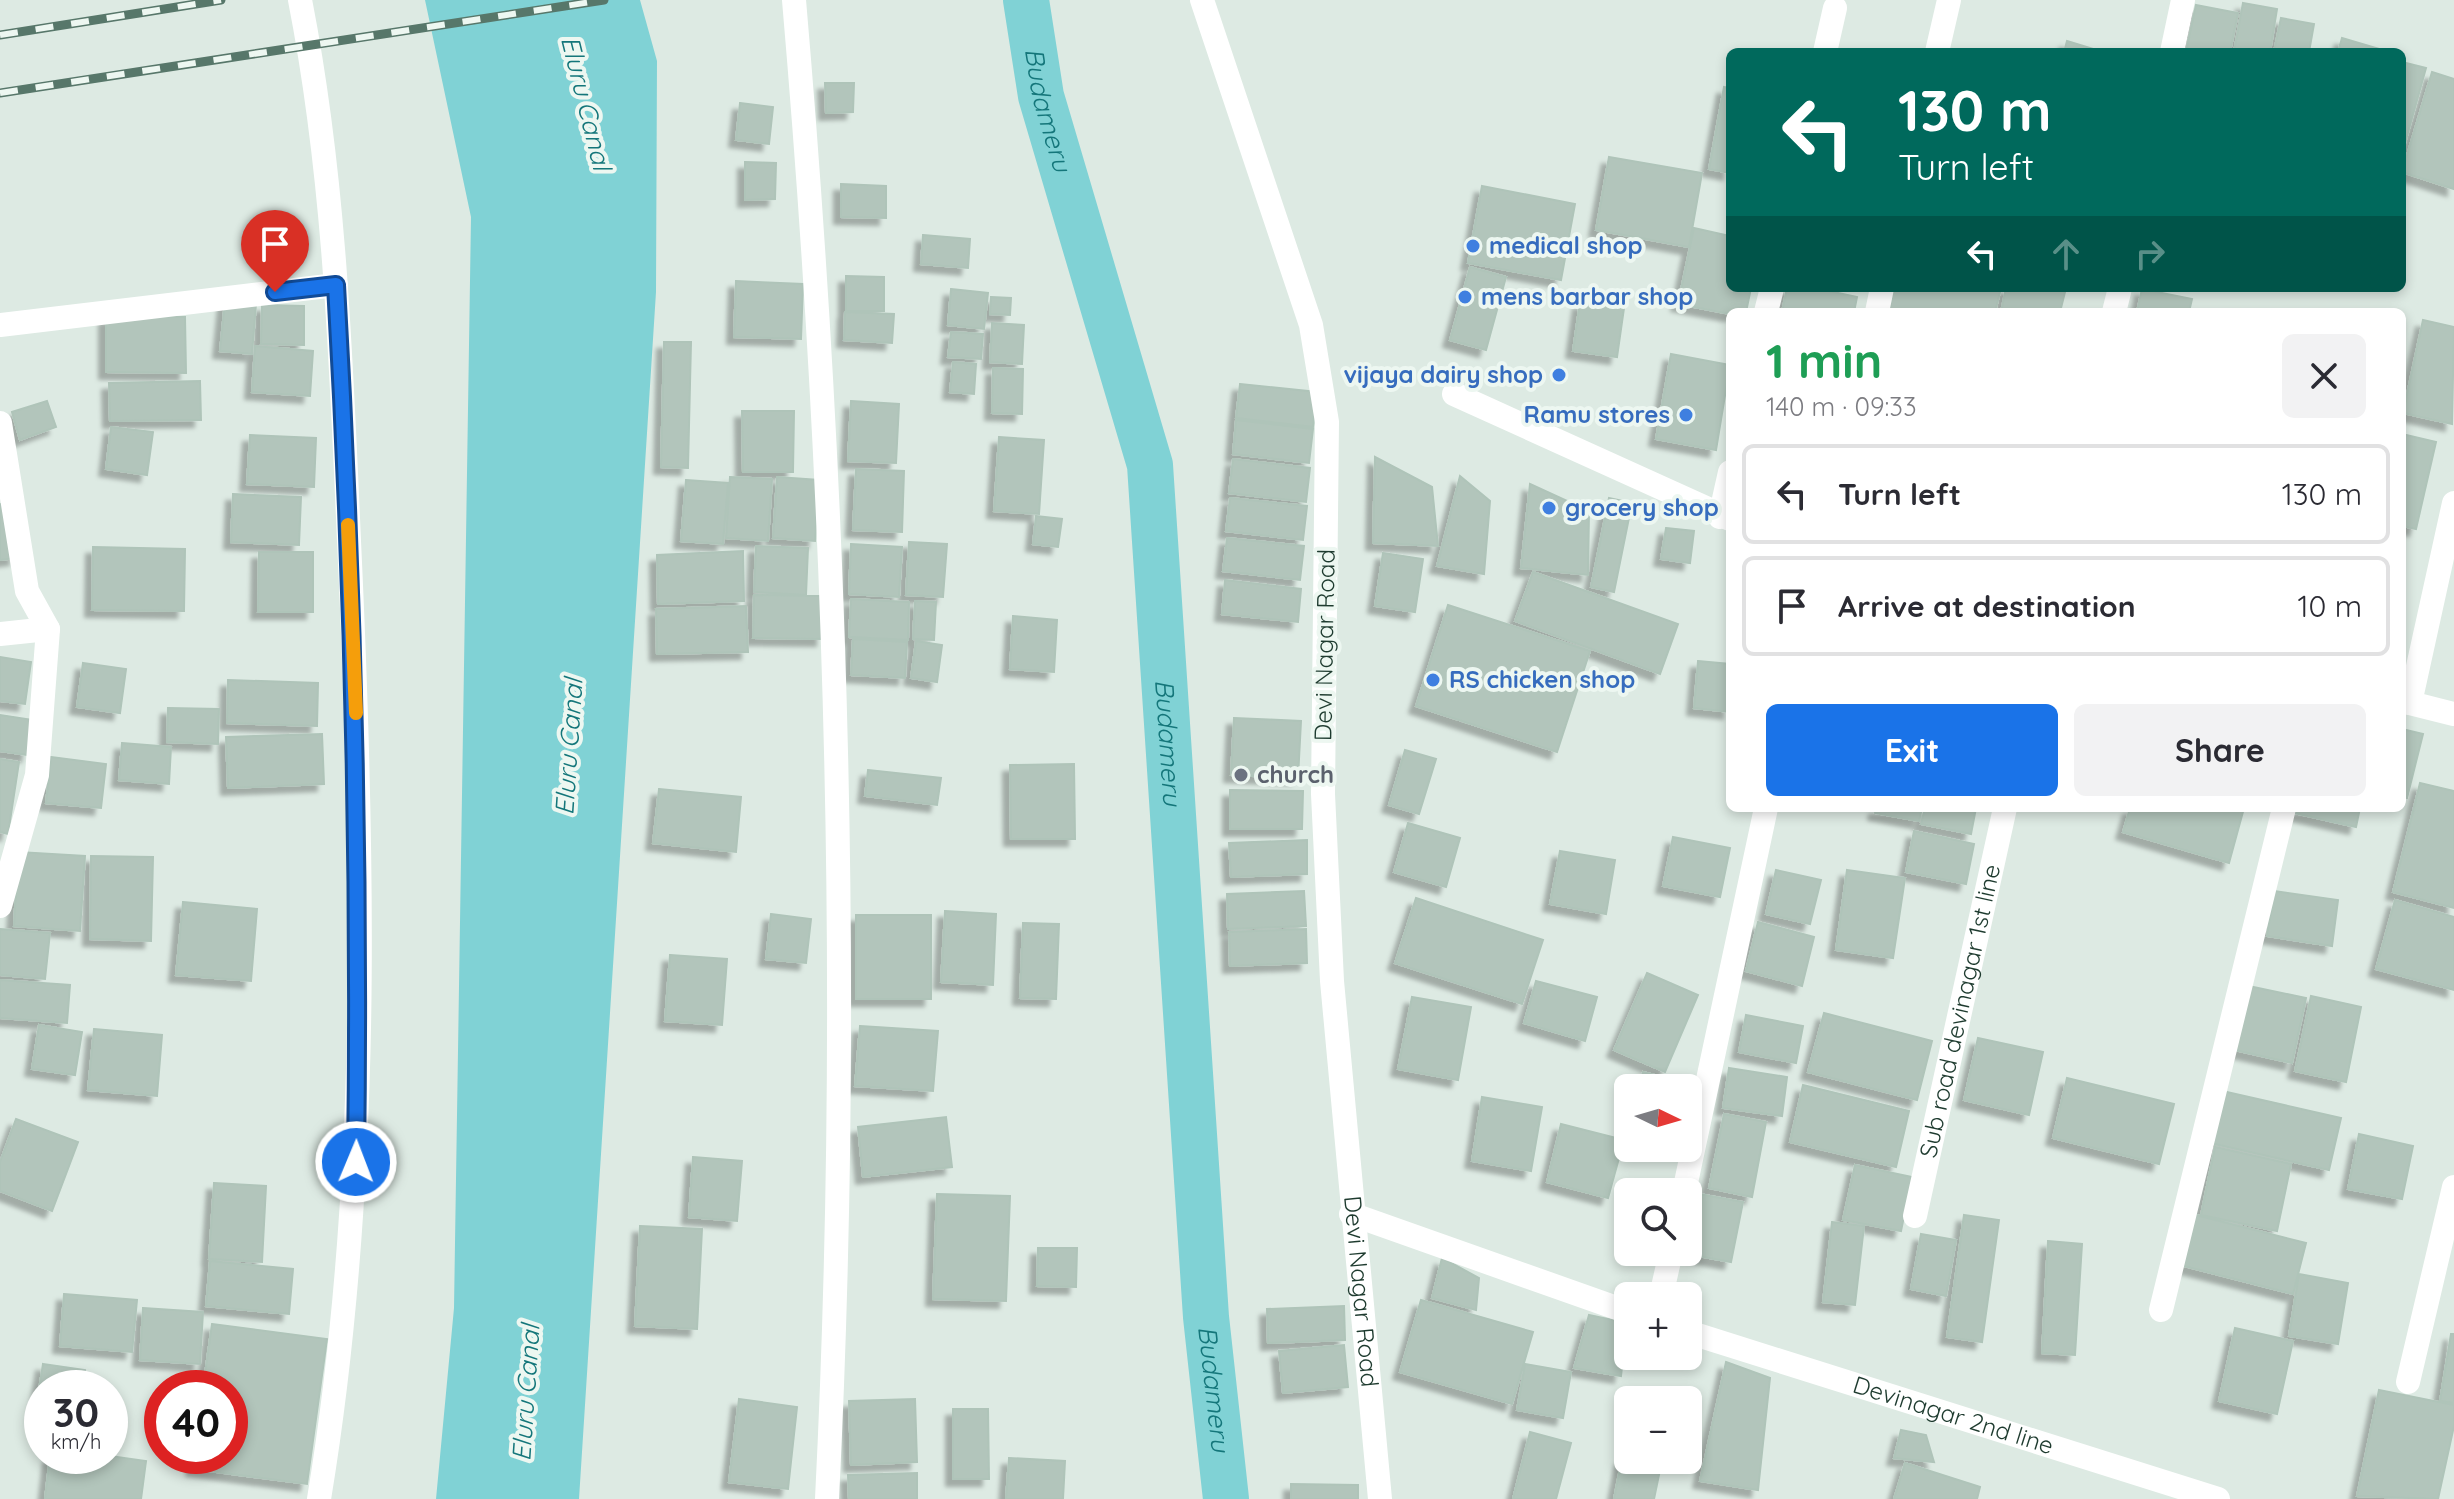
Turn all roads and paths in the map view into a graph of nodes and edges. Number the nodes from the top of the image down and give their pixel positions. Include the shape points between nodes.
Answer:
1 (300, 0) edge
2 (794, 0) edge
3 (1202, 0) edge
4 (1949, 0) edge
5 (2183, 0) edge
6 (1835, 8) dead end
7 (1826, 48) edge
8 (1938, 48) edge
9 (2173, 48) edge
10 (336, 285) junction
11 (0, 325) edge
12 (1454, 394) dead end
13 (0, 423) edge
14 (2454, 503) edge
15 (1725, 518) edge
16 (48, 629) junction
17 (0, 634) edge
18 (2406, 702) edge
19 (2454, 714) edge
20 (1765, 812) edge
21 (2004, 812) edge
22 (2283, 812) edge
23 (9, 850) edge
24 (0, 906) edge
25 (1687, 1178) edge
26 (2454, 1187) edge
27 (1351, 1214) junction
28 (1915, 1216) dead end
29 (1614, 1307) edge
30 (2161, 1310) dead end
31 (1702, 1336) edge
32 (2408, 1382) dead end
33 (319, 1499) edge
34 (827, 1499) edge
35 (1380, 1499) edge
36 (2218, 1499) edge

1 - 10 street via 324,148
2 - 34 street via 831,526 837,1291
3 - 27 street, Devi Nagar Road via 1311,325 1327,422 1323,794
4 - 8 street
5 - 9 street
6 - 7 street
10 - 11 street
10 - 33 street via 355,663 356,1162 333,1416
12 - 15 street
13 - 16 street via 27,591
14 - 18 street
16 - 17 street
16 - 23 street via 37,775
18 - 19 street
20 - 25 street
21 - 28 street, Sub road devinagar 1st line
22 - 30 street
23 - 24 street
26 - 32 street
27 - 29 street
27 - 35 street, Devi Nagar Road
31 - 36 street, Devinagar 2nd line

